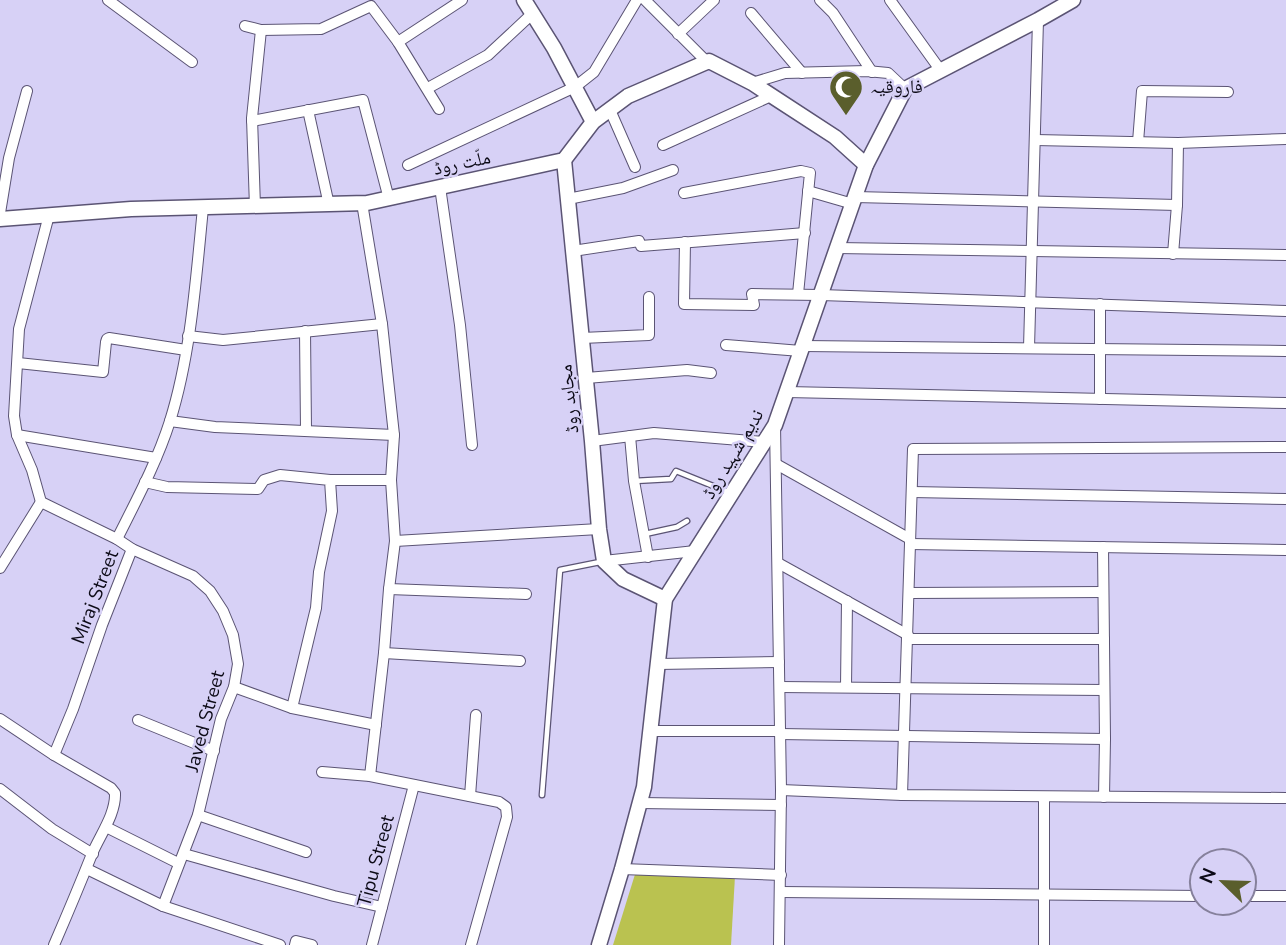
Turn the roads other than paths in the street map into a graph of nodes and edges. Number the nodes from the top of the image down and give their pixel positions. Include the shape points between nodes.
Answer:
1 (108, 0) edge
2 (462, 0) edge
3 (524, 0) edge
4 (636, 0) edge
5 (645, 0) edge
6 (715, 0) edge
7 (820, 0) edge
8 (890, 0) edge
9 (1073, 0) edge
10 (533, 13) junction
11 (751, 13) dead end
12 (1038, 20) junction
13 (245, 26) dead end
14 (261, 30) junction
15 (678, 34) junction
16 (398, 42) junction
17 (192, 62) dead end
18 (707, 62) junction
19 (941, 71) junction
20 (873, 72) junction
21 (802, 73) junction
22 (752, 83) junction
23 (575, 87) junction
24 (428, 88) junction
25 (905, 89) junction
26 (27, 91) dead end
27 (1228, 92) dead end
28 (771, 96) junction
29 (439, 108) dead end
30 (308, 110) junction
31 (610, 110) junction
32 (252, 121) junction
33 (593, 122) junction
34 (1286, 139) edge
35 (1035, 140) junction
36 (1138, 142) junction
37 (1178, 143) junction
38 (663, 145) dead end
39 (564, 160) junction
40 (408, 164) dead end
41 (866, 165) junction
42 (635, 167) dead end
43 (673, 170) dead end
44 (440, 187) junction
45 (808, 191) junction
46 (684, 193) dead end
47 (389, 198) junction
48 (568, 199) junction
49 (854, 200) junction
50 (1033, 201) junction
51 (362, 203) junction
52 (329, 205) junction
53 (1177, 205) junction
54 (255, 207) junction
55 (203, 208) junction
56 (0, 213) edge
57 (48, 215) junction
58 (0, 219) edge
59 (805, 233) junction
60 (685, 242) junction
61 (837, 248) junction
62 (573, 251) junction
63 (1031, 251) junction
64 (1173, 254) junction
65 (1286, 255) edge
66 (798, 295) junction
67 (821, 295) junction
68 (649, 297) dead end
69 (1030, 302) junction
70 (1100, 304) junction
71 (1286, 311) edge
72 (382, 324) junction
73 (305, 331) junction
74 (188, 336) junction
75 (582, 338) junction
76 (726, 345) dead end
77 (1029, 348) junction
78 (802, 349) junction
79 (1100, 349) junction
80 (186, 350) junction
81 (1286, 351) edge
82 (18, 363) junction
83 (711, 373) dead end
84 (586, 378) junction
85 (787, 393) junction
86 (1100, 399) junction
87 (1286, 403) edge
88 (170, 421) junction
89 (775, 425) junction
90 (306, 430) junction
91 (394, 435) junction
92 (17, 436) junction
93 (630, 436) junction
94 (592, 441) junction
95 (765, 442) junction
96 (472, 445) dead end
97 (1286, 447) edge
98 (156, 458) junction
99 (776, 464) junction
100 (330, 480) junction
101 (391, 480) junction
102 (634, 481) junction
103 (145, 482) junction
104 (912, 492) junction
105 (732, 493) junction
106 (1286, 499) edge
107 (41, 502) junction
108 (687, 521) dead end
109 (599, 529) junction
110 (644, 534) junction
111 (117, 539) junction
112 (395, 541) junction
113 (910, 541) junction
114 (1102, 547) junction
115 (132, 549) junction
116 (1286, 550) edge
117 (695, 551) junction
118 (648, 556) junction
119 (604, 561) junction
120 (778, 563) junction
121 (0, 568) edge
122 (389, 589) junction
123 (1103, 592) junction
124 (909, 593) junction
125 (526, 594) dead end
126 (665, 599) junction
127 (847, 601) junction
128 (908, 637) junction
129 (1104, 639) junction
130 (384, 653) junction
131 (520, 661) dead end
132 (779, 662) junction
133 (658, 664) junction
134 (780, 687) junction
135 (846, 687) junction
136 (234, 688) junction
137 (906, 688) junction
138 (1104, 690) junction
139 (292, 708) junction
140 (476, 715) dead end
141 (0, 719) edge
142 (138, 720) dead end
143 (376, 724) junction
144 (650, 731) junction
145 (780, 732) junction
146 (905, 735) junction
147 (1105, 739) junction
148 (214, 751) junction
149 (54, 755) junction
150 (322, 772) dead end
151 (370, 776) junction
152 (414, 785) junction
153 (0, 789) edge
154 (781, 790) junction
155 (542, 794) dead end
156 (902, 795) junction
157 (470, 796) junction
158 (1044, 797) junction
159 (1104, 797) junction
160 (1286, 798) edge
161 (640, 803) junction
162 (781, 805) junction
163 (198, 815) junction
164 (106, 827) junction
165 (306, 852) dead end
166 (93, 853) junction
167 (181, 859) junction
168 (87, 869) junction
169 (622, 869) junction
170 (781, 875) junction
171 (781, 892) junction
172 (1044, 895) junction
173 (1188, 896) edge
174 (1258, 896) edge
175 (1286, 896) edge
176 (163, 906) junction
177 (382, 907) junction
178 (54, 945) edge
179 (280, 945) edge
180 (295, 945) edge
181 (312, 945) edge
182 (372, 945) edge
183 (471, 945) edge
184 (599, 945) edge
185 (779, 945) edge
186 (1044, 945) edge

1 - 17 street
2 - 16 street
3 - 10 street
4 - 23 street via 594,72
5 - 15 street
6 - 15 street
7 - 20 street
8 - 19 street
9 - 12 street
10 - 23 street
10 - 24 street via 488,55
11 - 21 street
12 - 19 street
12 - 35 street
13 - 14 street
14 - 16 street via 321,29 371,6
14 - 32 street
15 - 18 street
16 - 24 street
18 - 22 street
18 - 31 street via 628,96
19 - 25 street
20 - 21 street
20 - 25 street via 888,74
21 - 22 street
22 - 28 street
23 - 33 street
23 - 40 street
24 - 29 street
25 - 41 street, ندیم شہید روڈ
26 - 56 street
27 - 36 street via 1142,92
28 - 38 street
28 - 41 street via 835,137
30 - 32 street
30 - 47 street via 363,100
30 - 52 street
31 - 33 street
31 - 42 street
32 - 54 street
33 - 39 street
34 - 37 street
35 - 36 street
35 - 50 street
36 - 37 street
37 - 53 street
39 - 44 street, ملّت روڈ
39 - 48 street, مجاہد روڈ
41 - 49 street, ندیم شہید روڈ
43 - 48 street via 623,188
44 - 47 street, ملّت روڈ
44 - 96 street
45 - 46 street via 810,173 801,171
45 - 49 street
45 - 59 street
47 - 51 street, ملّت روڈ
48 - 62 street, مجاہد روڈ
49 - 50 street
49 - 61 street, ندیم شہید روڈ
50 - 53 street
50 - 63 street
51 - 52 street, ملّت روڈ
51 - 72 street
52 - 54 street, ملّت روڈ
53 - 64 street
54 - 55 street, ملّت روڈ
55 - 57 street, ملّت روڈ
55 - 74 street
57 - 58 street, ملّت روڈ
57 - 82 street via 19,329
59 - 60 street
59 - 66 street
60 - 62 street via 640,246 639,241
60 - 66 street via 684,304 754,305 752,294
61 - 63 street
61 - 67 street, ندیم شہید روڈ
62 - 75 street, مجاہد روڈ
63 - 64 street
63 - 69 street
64 - 65 street
66 - 67 street
67 - 69 street
67 - 78 street, ندیم شہید روڈ
68 - 75 street via 649,335
69 - 70 street
69 - 77 street
70 - 71 street
70 - 79 street
72 - 73 street
72 - 91 street
73 - 74 street via 223,340
73 - 90 street
74 - 80 street
75 - 84 street, مجاہد روڈ
76 - 78 street
77 - 78 street
77 - 79 street
78 - 85 street, ندیم شہید روڈ
79 - 81 street
79 - 86 street
80 - 82 street via 109,338 103,372
80 - 88 street
82 - 92 street
83 - 84 street via 687,370
84 - 94 street, مجاہد روڈ
85 - 86 street
85 - 89 street, ندیم شہید روڈ
86 - 87 street
88 - 90 street
88 - 98 street
89 - 95 street, ندیم شہید روڈ
89 - 99 street
90 - 91 street
91 - 101 street
92 - 98 street
92 - 107 street
93 - 94 street
93 - 95 street via 654,433
93 - 102 street
94 - 109 street, مجاہد روڈ
95 - 105 street, ندیم شہید روڈ
97 - 104 street via 913,449
98 - 103 street
99 - 113 street
99 - 120 street
100 - 101 street
100 - 103 street via 279,475 264,480 258,489 167,487
100 - 139 street via 332,511
101 - 112 street
102 - 105 lane via 671,479 677,471
102 - 110 street
103 - 111 street
104 - 106 street
104 - 113 street
105 - 117 street, ندیم شہید روڈ
107 - 111 street, Miraj Street
107 - 121 street
108 - 110 lane
109 - 112 street
109 - 119 street, مجاہد روڈ
110 - 118 street
111 - 115 street, Miraj Street
112 - 122 street
113 - 114 street
113 - 124 street
114 - 116 street
114 - 123 street
115 - 136 street, Javed Street via 193,576 210,591 233,635 238,664
115 - 149 street, Miraj Street
117 - 118 street
117 - 126 street, ندیم شہید روڈ
118 - 119 street
119 - 126 street via 623,579
119 - 155 lane via 560,570
120 - 127 street
120 - 132 street
122 - 125 street
122 - 130 street
123 - 124 street
123 - 129 street
124 - 128 street
126 - 133 street, ندیم شہید روڈ
127 - 128 street
127 - 135 street
128 - 129 street
128 - 137 street
129 - 138 street
130 - 131 street
130 - 143 street
132 - 133 street
132 - 134 street
133 - 144 street, ندیم شہید روڈ
134 - 135 street
134 - 145 street
135 - 137 street
136 - 139 street
136 - 148 street, Javed Street
137 - 138 street
137 - 146 street
138 - 147 street
139 - 143 street
140 - 157 street
141 - 149 street
142 - 148 street
143 - 151 street
144 - 145 street
144 - 161 street, ندیم شہید روڈ
145 - 146 street
145 - 154 street
146 - 147 street
146 - 156 street
147 - 159 street
148 - 163 street, Javed Street
149 - 164 street via 115,793
150 - 151 street
151 - 152 street
152 - 157 street
152 - 177 street, Tipu Street
153 - 166 street
154 - 156 street
154 - 162 street
156 - 158 street
157 - 183 street via 499,802 506,807 507,817
158 - 159 street
158 - 172 street
159 - 160 street
161 - 162 street
161 - 169 street, ندیم شہید روڈ
162 - 170 street
163 - 165 street
163 - 167 street, Javed Street
164 - 166 street
164 - 167 street
166 - 168 street
167 - 176 street, Javed Street
167 - 177 street
168 - 176 street
168 - 178 street
169 - 170 street
169 - 184 street, ندیم شہید روڈ
170 - 171 street
171 - 172 street
171 - 185 street
172 - 173 street
172 - 186 street
174 - 175 street
176 - 179 street
177 - 182 street, Tipu Street
180 - 181 street via 296,941

